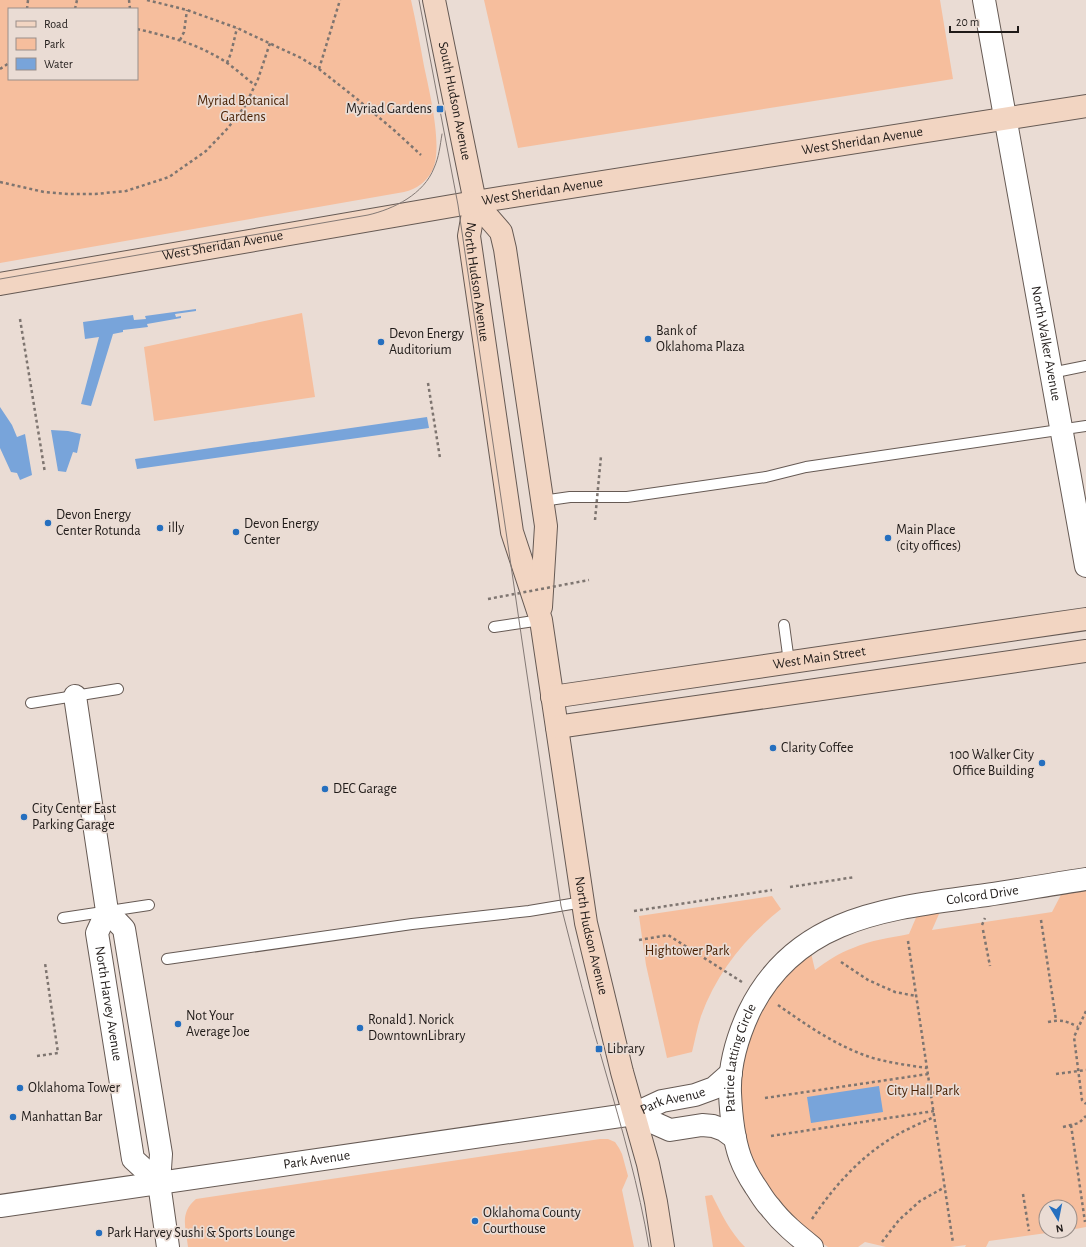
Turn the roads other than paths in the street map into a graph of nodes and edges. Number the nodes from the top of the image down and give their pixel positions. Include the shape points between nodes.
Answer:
1 (434, 0) edge
2 (984, 0) edge
3 (1086, 106) edge
4 (1005, 120) junction
5 (475, 202) junction
6 (0, 284) edge
7 (1086, 366) edge
8 (1051, 372) junction
9 (1086, 426) edge
10 (1061, 430) junction
11 (542, 501) junction
12 (1086, 566) edge
13 (1086, 619) edge
14 (541, 620) junction
15 (784, 625) dead end
16 (494, 627) dead end
17 (1086, 651) edge
18 (789, 662) junction
19 (118, 689) dead end
20 (75, 696) junction
21 (552, 697) junction
22 (31, 703) dead end
23 (557, 727) junction
24 (1086, 879) edge
25 (583, 902) junction
26 (150, 905) dead end
27 (107, 911) junction
28 (879, 912) joint
29 (62, 918) dead end
30 (167, 959) dead end
31 (730, 1073) junction
32 (634, 1114) junction
33 (735, 1138) junction
34 (159, 1183) junction
35 (0, 1206) edge
36 (168, 1247) edge
37 (663, 1247) edge
38 (812, 1247) edge

1 - 5 main road, South Hudson Avenue
2 - 4 street, North Walker Avenue
3 - 4 main road, West Sheridan Avenue
4 - 5 main road, West Sheridan Avenue
4 - 8 street, North Walker Avenue
5 - 6 main road, West Sheridan Avenue
5 - 11 main road, North Hudson Avenue via 501,232
5 - 14 main road, North Hudson Avenue via 469,236 512,532
7 - 8 lane
8 - 10 street, North Walker Avenue
9 - 10 lane
10 - 11 lane via 806,467 766,477 627,497 570,497
10 - 12 street, North Walker Avenue
11 - 14 main road, North Hudson Avenue via 546,526
13 - 18 main road, West Main Street
14 - 16 lane
14 - 21 main road, North Hudson Avenue
15 - 18 lane
17 - 23 main road
18 - 21 main road, West Main Street
19 - 20 lane
20 - 22 lane
20 - 27 street
21 - 23 main road, North Hudson Avenue
23 - 25 main road, North Hudson Avenue
24 - 28 street, Colcord Drive
25 - 30 lane
25 - 32 main road, North Hudson Avenue via 591,945
26 - 27 lane
27 - 29 lane
27 - 34 street, North Harvey Avenue via 124,929 161,1154
27 - 34 street, North Harvey Avenue via 97,933 133,1158
28 - 31 street, Patrice Latting Circle via 833,928 784,962 753,1004 740,1033
31 - 32 street, Park Avenue via 714,1088 695,1095 662,1101
31 - 33 street, Patrice Latting Circle
32 - 33 street, Park Avenue via 670,1130 702,1125 713,1126
32 - 34 street, Park Avenue
32 - 37 main road, North Hudson Avenue via 651,1180
33 - 38 street, Patrice Latting Circle via 747,1174 769,1207
34 - 35 street, Park Avenue
34 - 36 street, North Harvey Avenue

